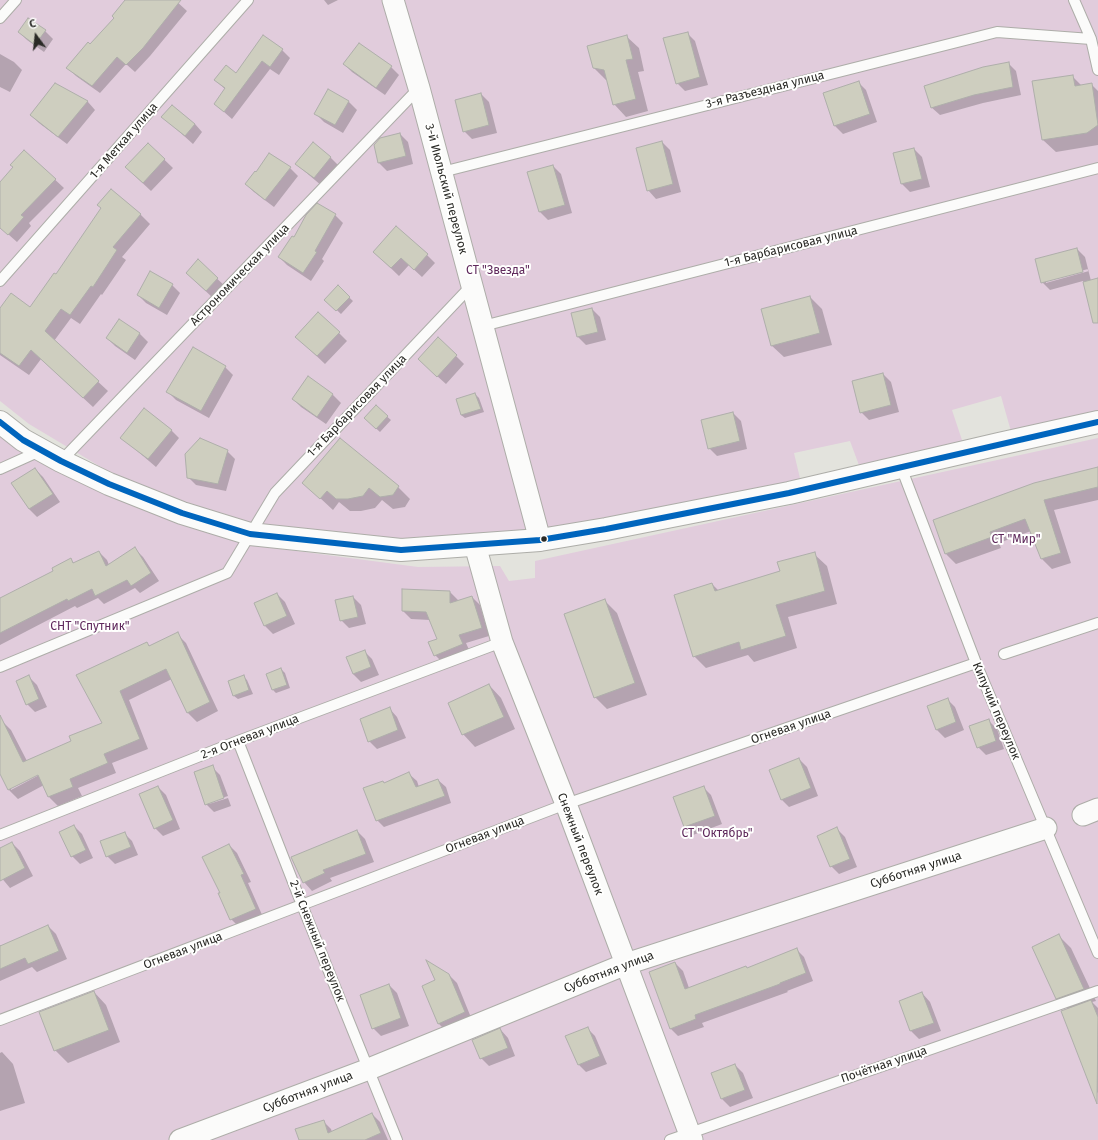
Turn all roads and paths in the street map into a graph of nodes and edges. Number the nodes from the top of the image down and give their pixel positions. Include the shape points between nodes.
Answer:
1 (16, 0) edge
2 (248, 0) edge
3 (393, 0) edge
4 (1074, 0) edge
5 (0, 18) edge
6 (1091, 39) junction
7 (1098, 70) edge
8 (419, 88) junction
9 (1098, 168) edge
10 (442, 172) junction
11 (0, 281) edge
12 (472, 285) junction
13 (483, 326) junction
14 (0, 422) edge
15 (1098, 422) edge
16 (41, 450) junction
17 (61, 461) junction
18 (901, 467) junction
19 (0, 469) edge
20 (250, 534) junction
21 (540, 540) junction
22 (475, 545) junction
23 (1098, 623) edge
24 (502, 642) junction
25 (1004, 654) dead end
26 (976, 663) junction
27 (0, 667) edge
28 (238, 742) junction
29 (566, 804) junction
30 (1046, 828) junction
31 (0, 835) edge
32 (302, 905) junction
33 (1098, 953) edge
34 (626, 964) junction
35 (1098, 991) edge
36 (0, 1020) edge
37 (369, 1069) junction
38 (691, 1136) edge
39 (180, 1140) edge
40 (398, 1140) edge
41 (670, 1140) edge

1 - 5 lane
2 - 11 lane, 1-я Меткая улица
3 - 8 street, 3-й Июльский переулок
4 - 6 lane
6 - 7 lane
6 - 10 lane, 3-я Разъездная улица via 997,32
8 - 10 street, 3-й Июльский переулок
8 - 17 lane, Астрономическая улица
9 - 13 lane, 1-я Барбарисовая улица
10 - 12 street, 3-й Июльский переулок
12 - 13 street, 3-й Июльский переулок
12 - 20 lane, 1-я Барбарисовая улица via 275,492
13 - 21 street, 3-й Июльский переулок
14 - 16 main road
15 - 18 main road
16 - 17 main road
16 - 19 lane
17 - 20 main road via 182,514
18 - 21 main road via 789,494
18 - 26 lane, Кипучий переулок
20 - 22 main road via 401,550
20 - 27 lane, 1-я Барбарисовая улица via 227,573
21 - 22 main road
22 - 24 street, Снежный переулок
23 - 25 lane
24 - 28 lane, 2-я Огневая улица
24 - 29 street, Снежный переулок
26 - 29 lane, Огневая улица
26 - 30 lane, Кипучий переулок
28 - 31 lane, 2-я Огневая улица
28 - 32 lane, 2-й Снежный переулок
29 - 32 lane, Огневая улица
29 - 34 street, Снежный переулок
30 - 33 lane, Кипучий переулок
30 - 34 street, Субботняя улица
32 - 36 lane, Огневая улица
32 - 37 lane, 2-й Снежный переулок
34 - 37 street, Субботняя улица
34 - 38 street, Снежный переулок
35 - 38 lane, Почётная улица
37 - 39 street, Субботняя улица
37 - 40 lane, 2-й Снежный переулок
38 - 41 lane, Почётная улица

